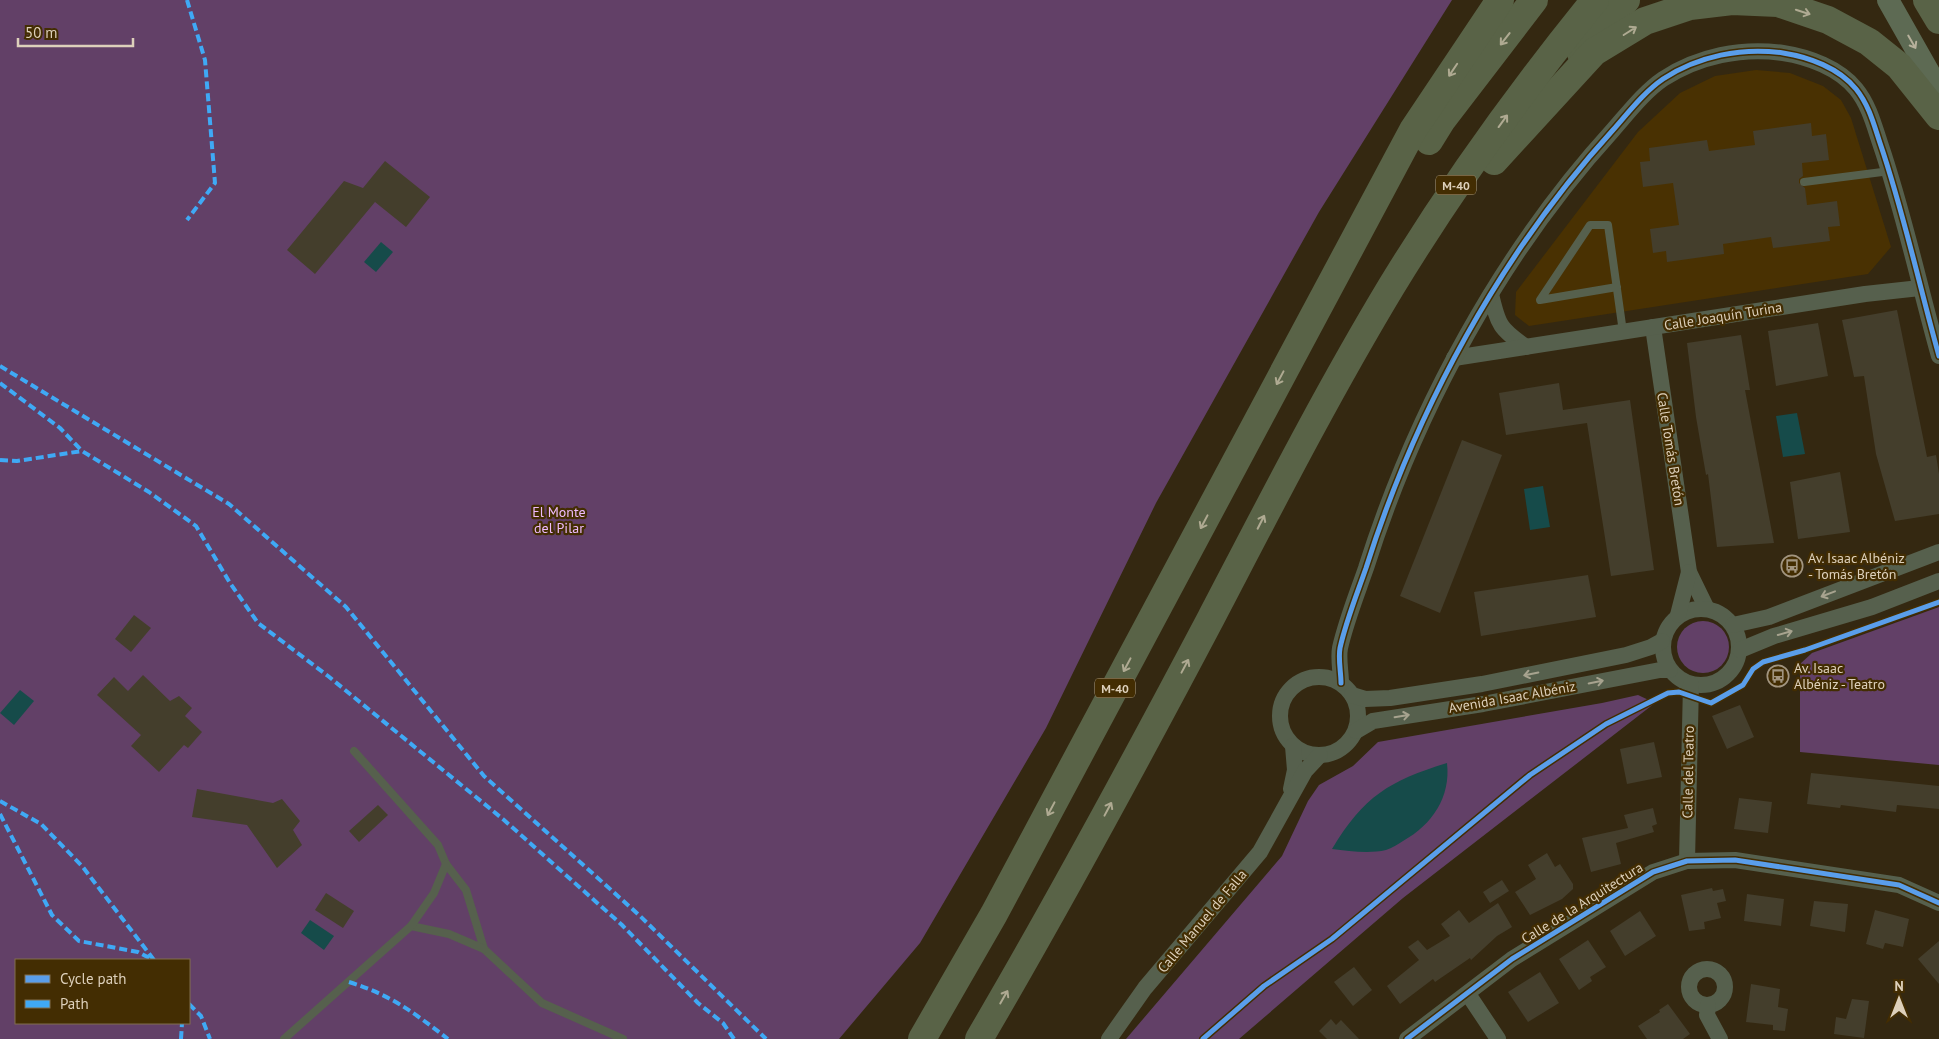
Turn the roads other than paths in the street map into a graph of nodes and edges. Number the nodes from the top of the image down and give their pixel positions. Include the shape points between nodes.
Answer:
1 (1534, 0) edge
2 (1595, 0) edge
3 (1626, 0) edge
4 (1888, 0) edge
5 (1927, 0) edge
6 (1499, 1) edge
7 (1939, 20) edge
8 (1939, 90) edge
9 (1939, 116) edge
10 (1494, 160) junction
11 (1890, 171) junction
12 (1804, 182) dead end
13 (1617, 287) junction
14 (1920, 288) junction
15 (1491, 294) junction
16 (1653, 327) junction
17 (1623, 332) junction
18 (1303, 335) junction
19 (1526, 347) junction
20 (1939, 356) edge
21 (1454, 358) junction
22 (1336, 383) junction
23 (1939, 552) edge
24 (1689, 572) junction
25 (1939, 581) edge
26 (1708, 609) junction
27 (1678, 615) junction
28 (1733, 625) junction
29 (1662, 641) junction
30 (1740, 650) junction
31 (1340, 651) junction
32 (1670, 670) junction
33 (1315, 676) junction
34 (1690, 684) junction
35 (1347, 689) junction
36 (1356, 730) junction
37 (1293, 746) junction
38 (354, 751) dead end
39 (1320, 755) junction
40 (1289, 798) junction
41 (1687, 861) junction
42 (446, 864) junction
43 (1939, 903) edge
44 (411, 926) junction
45 (484, 949) junction
46 (1468, 994) junction
47 (1708, 1005) dead end
48 (284, 1039) edge
49 (622, 1039) edge
50 (922, 1039) edge
51 (979, 1039) edge
52 (1109, 1039) edge
53 (1407, 1039) edge
54 (1498, 1039) edge
55 (1720, 1039) edge

1 -> 18 highway, M-40 via 1442,120
22 -> 2 highway, M-40 via 1458,182 1550,55
3 - 10 highway
4 -> 8 main road
5 - 7 highway
6 -> 18 highway via 1413,130
10 -> 9 highway via 1594,52 1645,21 1690,6 1732,1 1778,4 1828,20 1869,42 1899,66
10 - 22 highway via 1387,322
11 - 12 lane
11 - 14 street
11 - 15 street via 1867,104 1842,76 1810,60 1771,51 1727,53 1705,59 1661,80 1626,115 1552,206
13 - 13 lane via 1608,226 1590,225 1540,300
13 - 17 lane
14 - 16 street, Calle Joaquín Turina
14 - 20 street
15 - 19 street via 1496,317 1504,332
15 - 21 street
16 - 17 street, Calle Joaquín Turina
16 - 24 street, Calle Tomás Bretón
17 - 19 street, Calle Joaquín Turina
18 -> 50 highway, M-40 via 994,914
19 - 21 street, Calle Joaquín Turina
21 - 31 street via 1384,514
51 -> 22 highway, M-40 via 1043,930
23 -> 28 street via 1769,617
24 - 26 street, Calle Tomás Bretón
24 - 27 street, Calle Tomás Bretón
30 -> 25 street
26 - 27 street via 1692,609
26 - 28 street via 1722,614
27 - 29 street via 1668,626
28 - 30 street
29 - 32 street via 1663,656
29 -> 35 street, Avenida Isaac Albéniz via 1626,655 1482,684 1365,699
30 - 34 street via 1736,663 1722,678 1704,685
31 - 33 street
31 - 35 street
32 - 34 street
36 -> 32 street, Avenida Isaac Albéniz via 1373,721
33 - 35 street via 1329,678
33 - 37 street via 1294,685 1281,704 1281,726
34 - 41 street, Calle del Teatro
35 - 36 street via 1357,706
36 - 39 street via 1348,743 1335,752
37 - 39 street
37 - 40 street, Calle Manuel de Falla via 1295,770
38 - 42 lane via 438,845
39 - 40 street, Calle Manuel de Falla
40 - 52 street, Calle Manuel de Falla via 1260,852 1145,988
41 - 43 street, Calle de la Arquitectura via 1735,860 1899,885
41 - 46 street, Calle de la Arquitectura via 1646,876 1512,959
42 - 44 lane via 434,893
42 - 45 lane via 466,890
44 - 45 lane via 449,934
44 - 48 lane
45 - 49 lane via 542,1004
46 - 53 street, Calle de la Arquitectura
46 - 54 street
47 - 55 street via 1707,1015

